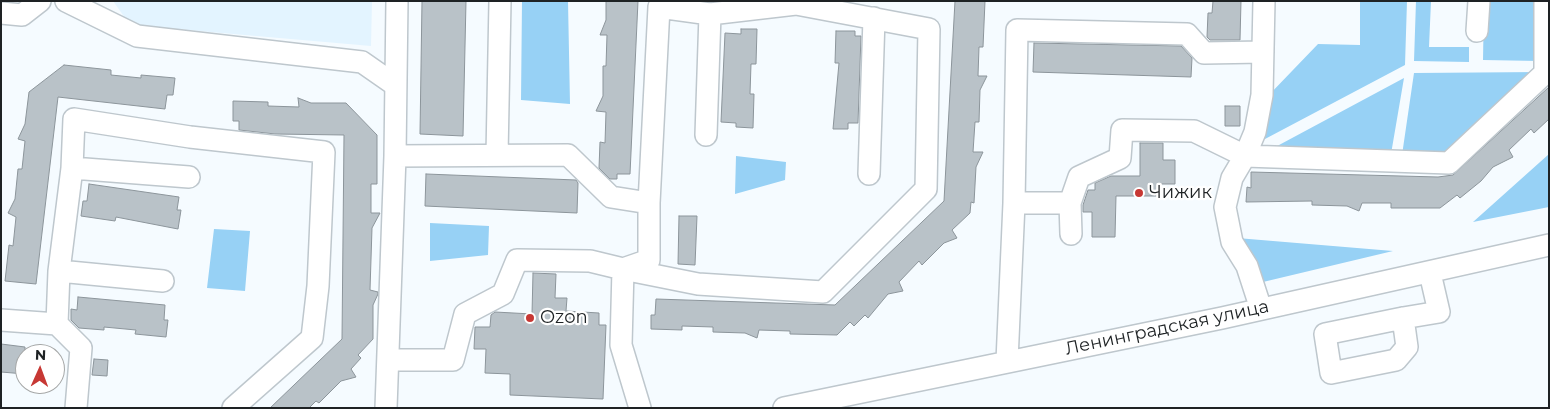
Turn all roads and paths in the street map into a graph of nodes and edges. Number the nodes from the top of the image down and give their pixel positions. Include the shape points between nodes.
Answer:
1 (40, 1) edge
2 (66, 1) edge
3 (397, 1) edge
4 (500, 1) edge
5 (1264, 1) edge
6 (1479, 1) edge
7 (1545, 1) edge
8 (1, 13) edge
9 (710, 14) junction
10 (874, 18) junction
11 (1477, 31) dead end
12 (1263, 52) junction
13 (395, 85) junction
14 (706, 135) dead end
15 (497, 155) junction
16 (395, 156) junction
17 (1245, 156) junction
18 (72, 168) junction
19 (869, 174) dead end
20 (189, 177) dead end
21 (649, 203) junction
22 (1014, 203) junction
23 (1070, 203) junction
24 (1071, 234) dead end
25 (1549, 245) edge
26 (623, 269) junction
27 (59, 271) junction
28 (1430, 272) junction
29 (163, 281) dead end
30 (1261, 308) junction
31 (1403, 318) dead end
32 (1, 320) edge
33 (57, 324) junction
34 (389, 360) junction
35 (1007, 361) junction
36 (76, 408) edge
37 (232, 408) edge
38 (386, 408) edge
39 (640, 408) edge
40 (784, 408) edge

1 - 8 street via 22,14
2 - 13 street via 137,36 362,62
3 - 13 street
4 - 15 street
5 - 12 street
6 - 11 street
7 - 17 street via 1545,73 1449,163
9 - 10 street via 796,4
9 - 14 street
9 - 21 street via 660,7
10 - 19 street
10 - 26 street via 929,29 926,189 823,292 698,284
12 - 17 street via 1262,94 1255,132
12 - 22 street via 1204,53 1187,34 1017,30
13 - 16 street
15 - 16 street
15 - 21 street via 568,155 612,197
16 - 34 street
17 - 23 street via 1194,131 1122,130 1120,158 1079,177
17 - 30 street via 1232,178 1226,207 1232,242 1247,266
18 - 20 street
18 - 27 street
18 - 37 street via 74,119 190,137 324,152 318,286 312,338
21 - 26 street via 649,260
22 - 23 street
22 - 35 street
23 - 24 street
25 - 28 street, Ленинградская улица
26 - 34 street via 590,261 517,260 503,294 465,314 453,360
26 - 39 street via 621,345
27 - 29 street
27 - 33 street
28 - 30 street, Ленинградская улица
28 - 31 street via 1439,312
30 - 35 street, Ленинградская улица
32 - 33 street
33 - 36 street via 81,348
34 - 38 street
35 - 40 street, Ленинградская улица

